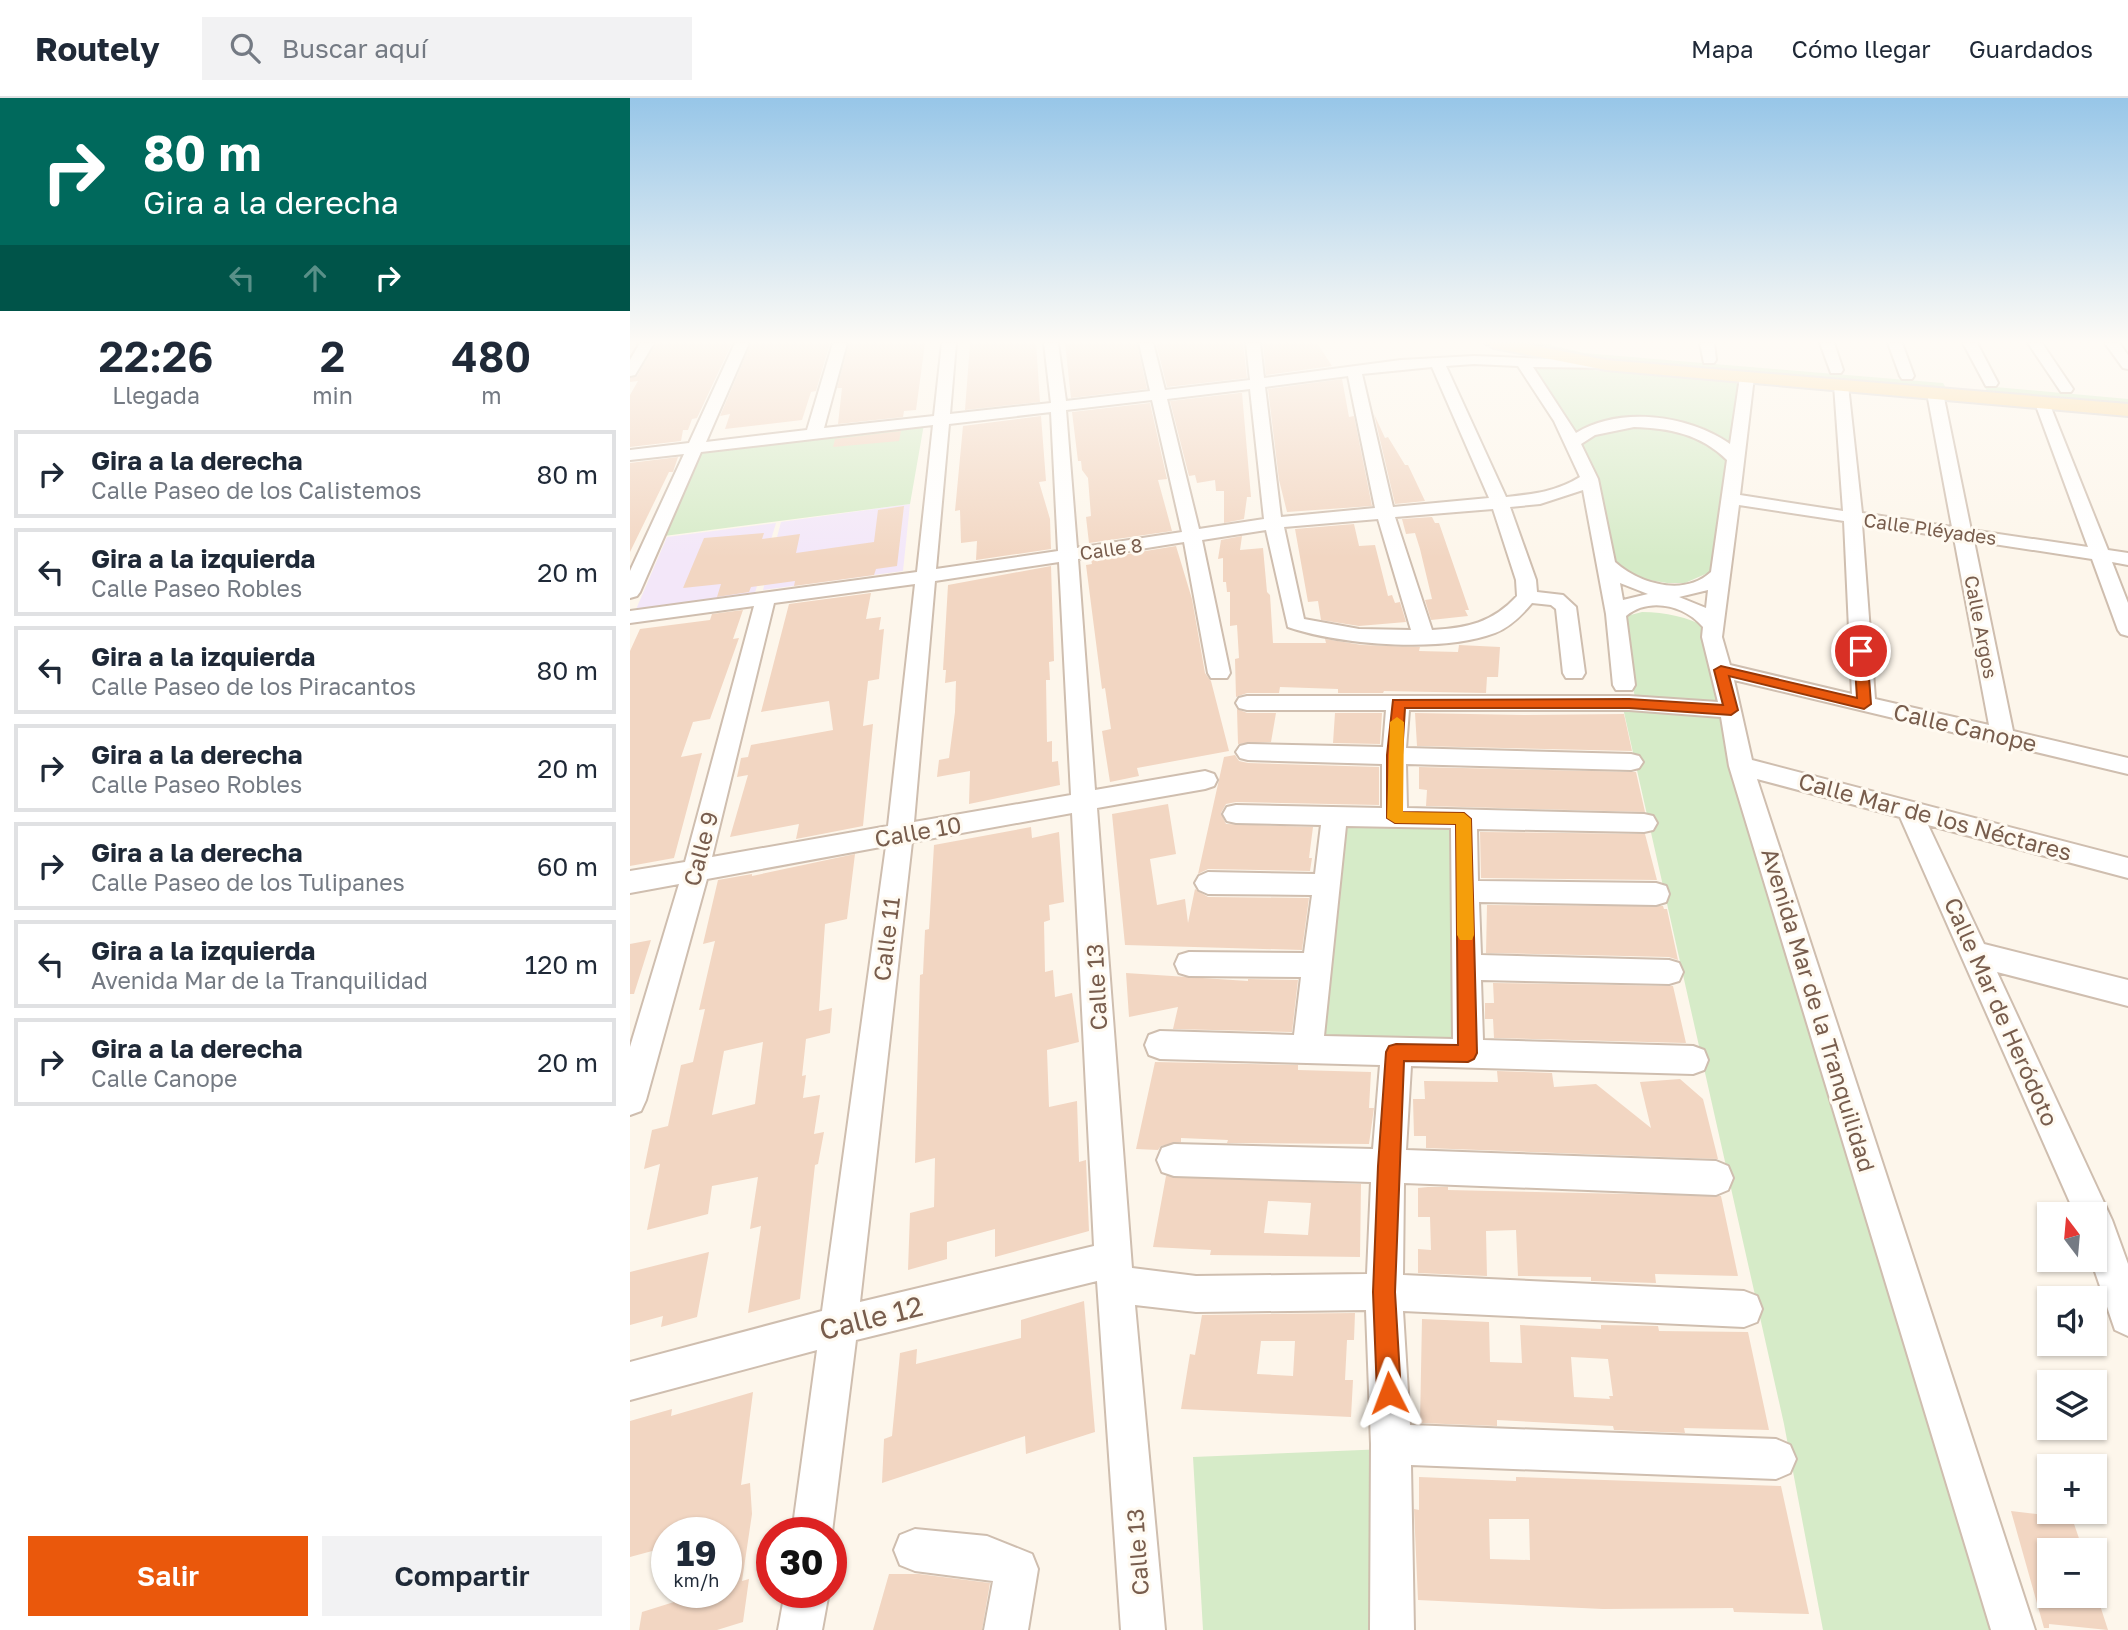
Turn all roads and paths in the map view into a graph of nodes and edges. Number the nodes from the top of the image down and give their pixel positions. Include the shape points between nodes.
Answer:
1 (711, 414) edge
2 (820, 414) edge
3 (956, 414) edge
4 (1059, 414) edge
5 (1163, 414) edge
6 (1260, 414) edge
7 (1364, 414) edge
8 (1460, 414) edge
9 (1558, 414) edge
10 (1742, 414) edge
11 (1842, 414) edge
12 (1945, 414) edge
13 (2048, 414) edge
14 (943, 416) junction
15 (815, 430) junction
16 (1573, 442) junction
17 (699, 443) junction
18 (630, 447) edge
19 (630, 455) edge
20 (1737, 460) junction
21 (1589, 479) junction
22 (1731, 499) junction
23 (1500, 504) junction
24 (1385, 513) junction
25 (1853, 518) junction
26 (1273, 523) junction
27 (1963, 534) junction
28 (1192, 537) junction
29 (2100, 554) junction
30 (1067, 556) junction
31 (2128, 559) edge
32 (1605, 563) junction
33 (1723, 571) junction
34 (924, 577) junction
35 (630, 592) edge
36 (766, 597) junction
37 (1527, 597) junction
38 (1616, 614) junction
39 (630, 617) edge
40 (1714, 628) junction
41 (2128, 630) edge
42 (1423, 635) junction
43 (1721, 670) junction
44 (1219, 673) dead end
45 (1574, 673) dead end
46 (1624, 685) dead end
47 (1247, 703) dead end
48 (1398, 703) junction
49 (1864, 704) junction
50 (1731, 710) junction
51 (2003, 737) junction
52 (1248, 752) dead end
53 (1394, 755) junction
54 (1631, 762) dead end
55 (1741, 766) junction
56 (2128, 766) edge
57 (1205, 780) dead end
58 (1086, 803) junction
59 (1909, 810) junction
60 (1236, 814) dead end
61 (1335, 816) junction
62 (1395, 818) junction
63 (1464, 819) junction
64 (1644, 823) dead end
65 (900, 835) junction
66 (2128, 868) edge
67 (696, 870) junction
68 (630, 882) edge
69 (1208, 883) dead end
70 (1326, 885) junction
71 (1465, 891) junction
72 (1656, 894) dead end
73 (1975, 954) junction
74 (1189, 964) dead end
75 (1316, 965) junction
76 (1466, 967) junction
77 (1669, 972) dead end
78 (2128, 993) edge
79 (1160, 1045) dead end
80 (1307, 1049) junction
81 (1396, 1052) junction
82 (1468, 1053) junction
83 (1693, 1060) dead end
84 (630, 1100) edge
85 (1174, 1160) dead end
86 (1388, 1166) junction
87 (1716, 1178) dead end
88 (2087, 1202) edge
89 (2107, 1255) edge
90 (1115, 1271) junction
91 (1384, 1292) junction
92 (1744, 1309) dead end
93 (2128, 1317) edge
94 (837, 1326) junction
95 (630, 1381) edge
96 (1391, 1444) junction
97 (1776, 1458) dead end
98 (815, 1517) edge
99 (915, 1550) dead end
100 (804, 1608) edge
101 (800, 1630) edge
102 (1006, 1630) edge
103 (1143, 1630) edge
104 (1392, 1630) edge
105 (2013, 1630) edge

1 - 17 street
2 - 15 street
3 - 14 street
4 - 30 street, Calle 13
5 - 28 street
6 - 26 street
7 - 24 street
8 - 23 street
9 - 16 street
10 - 20 street, Avenida Mar de la Tranquilidad
11 - 25 street
12 - 27 street, Calle Argos
13 - 29 street
14 - 15 street
14 - 34 street, Calle 11
15 - 17 street
16 - 20 street via 1602,426 1659,424 1702,435
16 - 21 street
17 - 18 street
17 - 19 street
17 - 35 street
20 - 22 street, Avenida Mar de la Tranquilidad
21 - 23 street, Calle 8 via 1541,499
21 - 32 street
22 - 25 street, Calle Pléyades
22 - 33 street, Avenida Mar de la Tranquilidad
23 - 24 street, Calle 8
23 - 37 street via 1526,580
24 - 26 street, Calle 8
24 - 42 street
25 - 27 street, Calle Pléyades
25 - 49 street
26 - 28 street, Calle 8
26 - 42 street via 1295,623 1336,635
27 - 29 street, Calle Pléyades
27 - 51 street, Calle Argos
28 - 30 street, Calle 8
28 - 44 street
29 - 31 street, Calle Pléyades
29 - 41 street
30 - 34 street, Calle 8
30 - 58 street, Calle 13
32 - 33 street via 1634,583 1666,590 1697,588
32 - 38 street
33 - 40 street, Avenida Mar de la Tranquilidad
34 - 36 street, Calle 8
34 - 65 street, Calle 11
36 - 39 street, Calle 8
36 - 67 street, Calle 9
37 - 42 street via 1511,617 1481,631
37 - 45 street via 1556,599 1566,607
38 - 40 street via 1636,602 1668,601 1697,610
38 - 46 street
40 - 43 street, Avenida Mar de la Tranquilidad
43 - 49 street, Calle Canope
43 - 50 street, Avenida Mar de la Tranquilidad
47 - 48 street
48 - 50 street via 1629,704
48 - 53 street
49 - 51 street, Calle Canope
50 - 55 street, Avenida Mar de la Tranquilidad
51 - 56 street, Calle Canope
52 - 53 street
53 - 54 street
53 - 62 street
55 - 59 street, Calle Mar de los Néctares
55 - 105 street, Avenida Mar de la Tranquilidad
57 - 58 street, Calle 10
58 - 65 street, Calle 10
58 - 90 street, Calle 13
59 - 66 street, Calle Mar de los Néctares
59 - 73 street, Calle Mar de Heródoto
60 - 61 street
61 - 62 street
61 - 70 street
62 - 63 street
63 - 64 street
63 - 71 street
65 - 67 street, Calle 10
65 - 94 street, Calle 11
67 - 68 street, Calle 10
67 - 84 street, Calle 9
69 - 70 street
70 - 75 street
71 - 72 street
71 - 76 street
73 - 78 street
73 - 88 street, Calle Mar de Heródoto
74 - 75 street
75 - 80 street
76 - 77 street
76 - 82 street
79 - 80 street
80 - 81 street
81 - 82 street
81 - 86 street
82 - 83 street
85 - 86 street
86 - 87 street
86 - 91 street
89 - 93 street
90 - 91 street via 1196,1294
90 - 94 street, Calle 12
90 - 103 street, Calle 13
91 - 92 street
91 - 96 street
94 - 95 street, Calle 12
94 - 98 street, Calle 11
96 - 97 street
96 - 104 street
99 - 102 street via 987,1557 1017,1569
100 - 101 street

